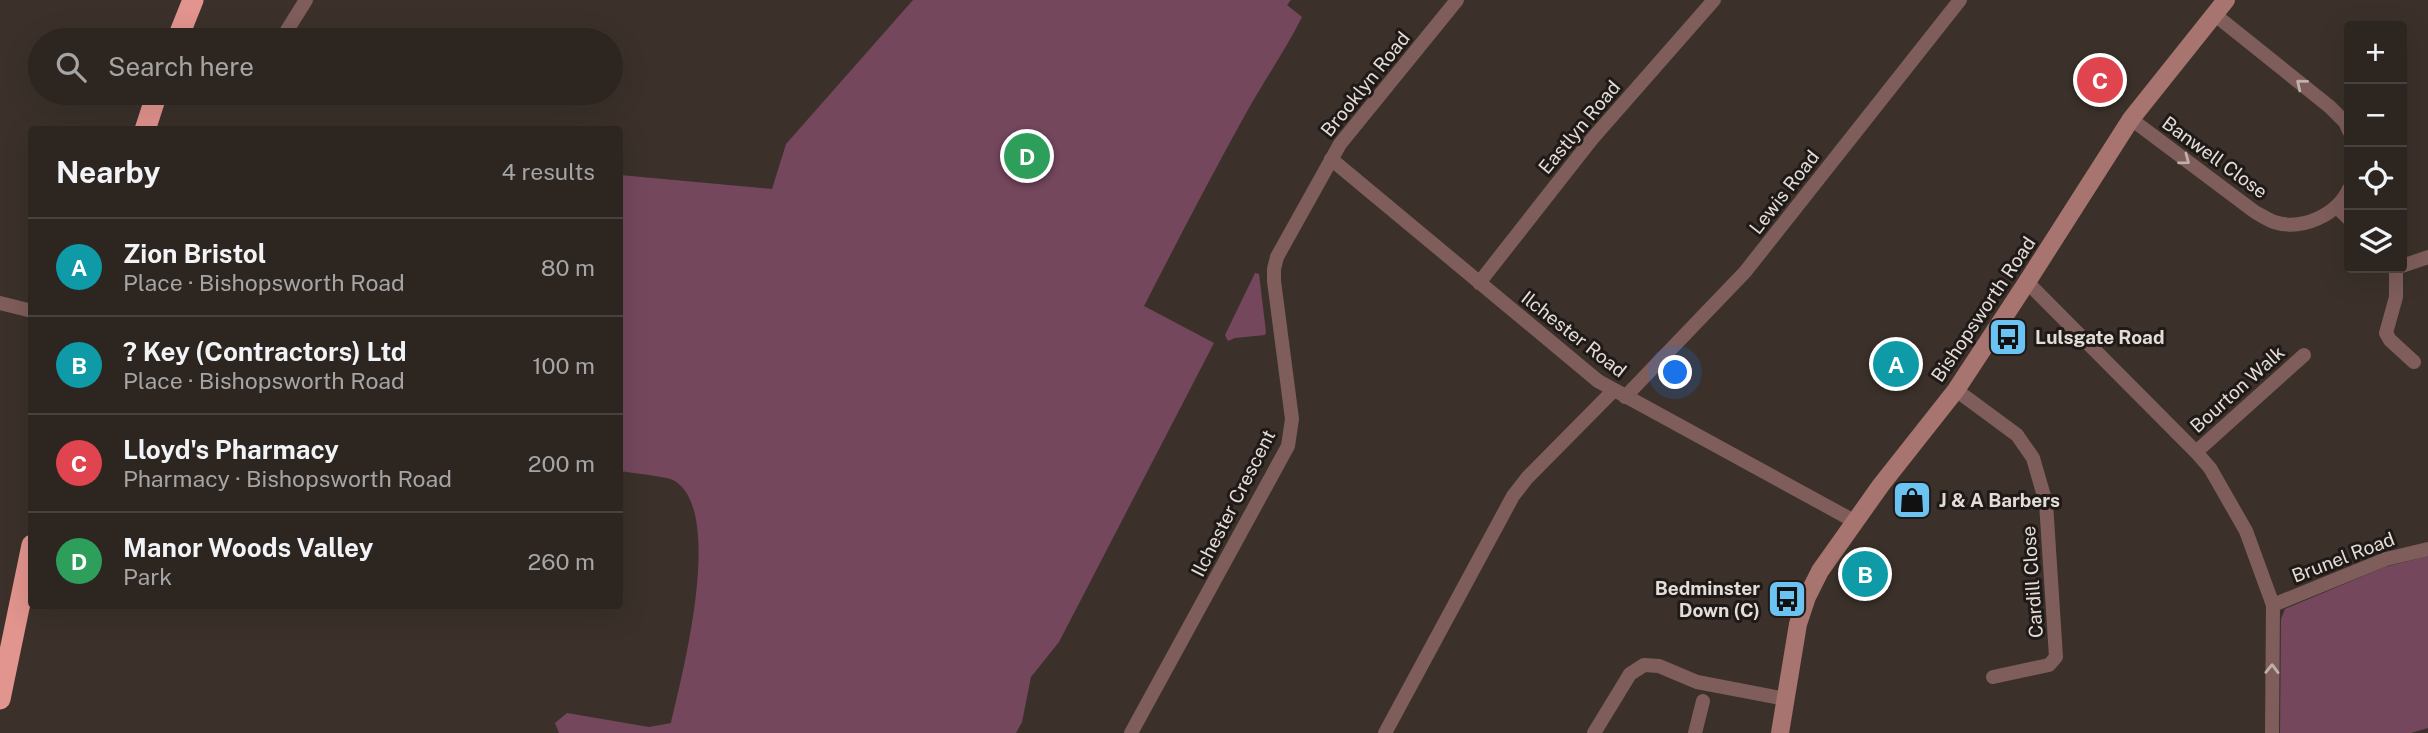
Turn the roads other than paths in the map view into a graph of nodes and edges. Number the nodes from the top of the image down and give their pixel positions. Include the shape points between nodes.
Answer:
1 (193, 0) edge
2 (306, 0) edge
3 (1457, 0) edge
4 (1714, 0) edge
5 (1961, 0) edge
6 (2220, 7) edge
7 (182, 28) edge
8 (288, 28) edge
9 (153, 105) edge
10 (2131, 119) junction
11 (2344, 121) edge
12 (146, 126) edge
13 (1331, 159) junction
14 (2344, 196) edge
15 (2337, 206) junction
16 (2344, 214) edge
17 (2428, 257) edge
18 (2407, 264) edge
19 (2396, 273) edge
20 (2027, 282) junction
21 (1479, 283) junction
22 (0, 303) edge
23 (28, 310) edge
24 (2304, 355) dead end
25 (2414, 362) dead end
26 (1956, 390) junction
27 (1619, 394) junction
28 (2196, 452) junction
29 (1854, 521) junction
30 (2428, 549) edge
31 (28, 560) edge
32 (2273, 605) junction
33 (1993, 677) dead end
34 (0, 699) edge
35 (1786, 699) junction
36 (1703, 701) dead end
37 (1132, 733) edge
38 (1385, 733) edge
39 (1594, 733) edge
40 (1695, 733) edge
41 (1780, 733) edge
42 (2272, 733) edge

1 - 7 highway
2 - 8 street
3 - 13 street, Brooklyn Road
4 - 21 street, Eastlyn Road via 1592,139
5 - 27 street, Lewis Road via 1745,272
6 - 10 street, Bishopsworth Road
11 -> 6 street
9 - 12 highway
10 -> 15 street, Banwell Close via 2255,212 2275,222 2295,225 2316,220
10 - 20 street, Bishopsworth Road
13 - 21 street, Ilchester Road
13 - 37 street, Ilchester Crescent via 1274,269 1292,419 1288,446
14 - 15 street, Banwell Close
15 - 16 street
17 - 18 street
19 - 25 street via 2396,298 2386,333
20 - 26 street, Bishopsworth Road
20 - 28 street
21 - 27 street, Ilchester Road
22 - 23 street
24 - 28 street, Bourton Walk
26 - 29 street, Bishopsworth Road
26 - 33 street, Cardill Close via 2017,435 2033,458 2046,503 2056,657 2049,665
27 - 29 street, Ilchester Road
27 - 38 street via 1513,496
28 - 32 street via 2246,531
29 - 35 street, Bishopsworth Road via 1807,597
30 - 32 street, Brunel Road via 2386,559
31 - 34 highway
42 -> 32 street
35 - 39 street via 1697,682 1644,665 1630,674
35 - 41 street, Bishopsworth Road
36 - 40 street

